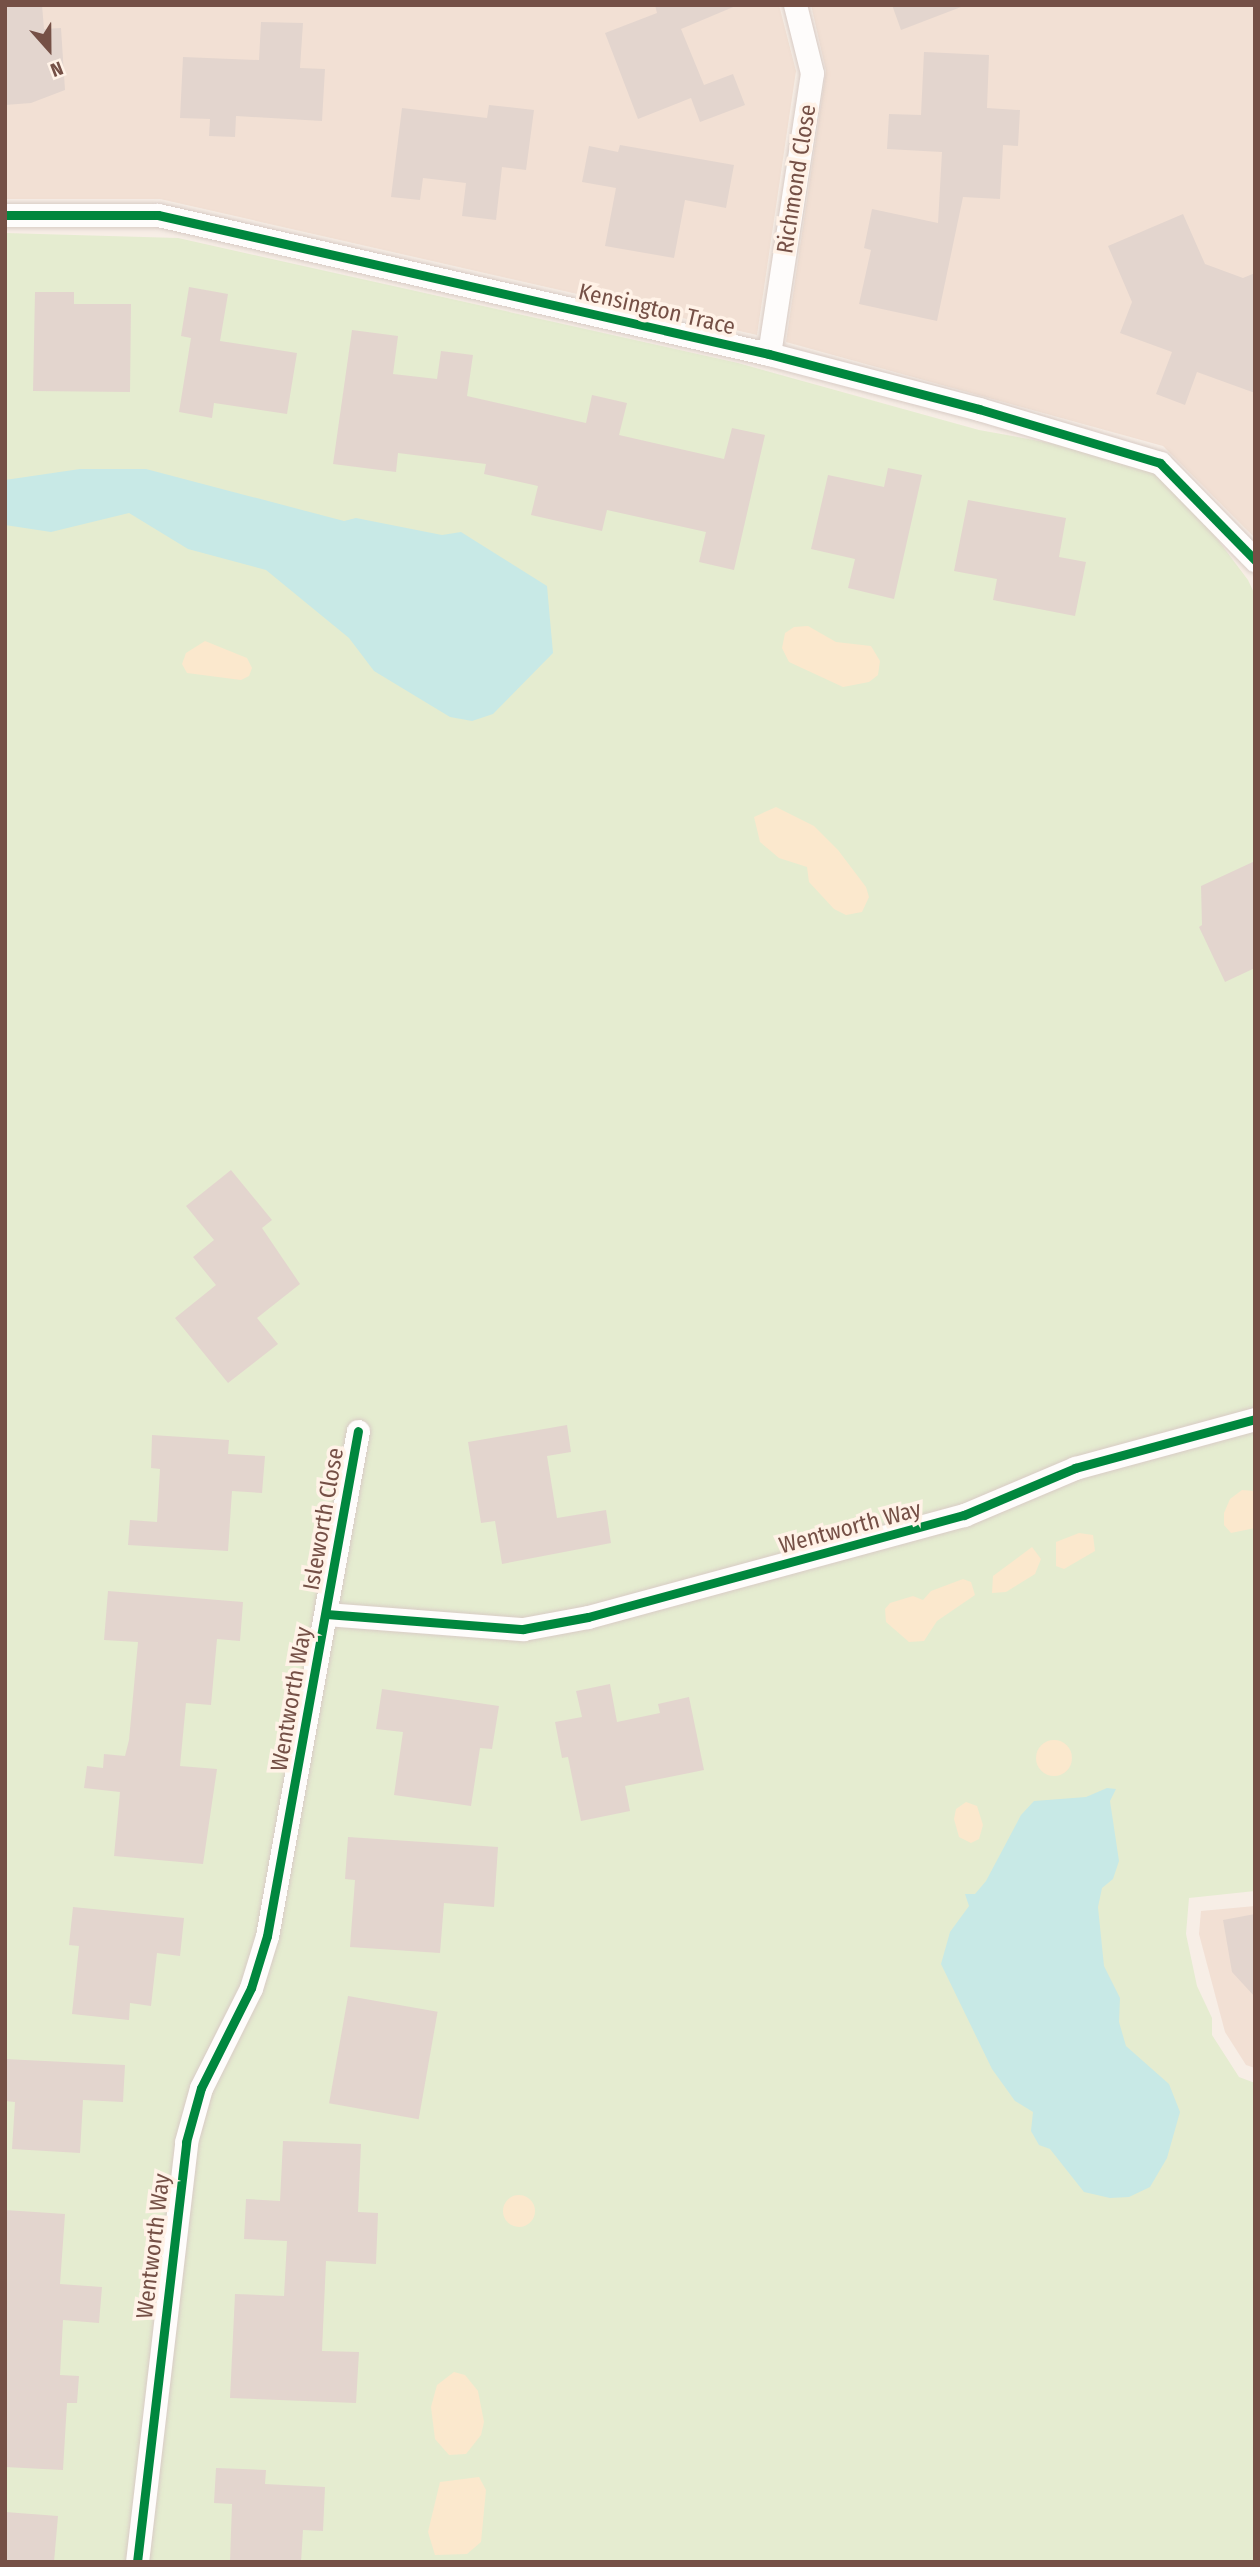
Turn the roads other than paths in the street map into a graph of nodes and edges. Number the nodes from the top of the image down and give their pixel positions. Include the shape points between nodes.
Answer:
1 (795, 5) edge
2 (5, 215) edge
3 (769, 354) junction
4 (1255, 560) edge
5 (1255, 1419) edge
6 (358, 1432) dead end
7 (326, 1614) junction
8 (137, 2562) edge

1 - 3 street, Richmond Close via 812,73
2 - 3 street, Kensington Trace via 158,215
3 - 4 street, Kensington Trace via 1160,463
5 - 7 street, Wentworth Way via 1074,1468 964,1516 589,1617 523,1629
6 - 7 street, Isleworth Close
7 - 8 street, Wentworth Way via 267,1936 251,1988 201,2088 186,2142

